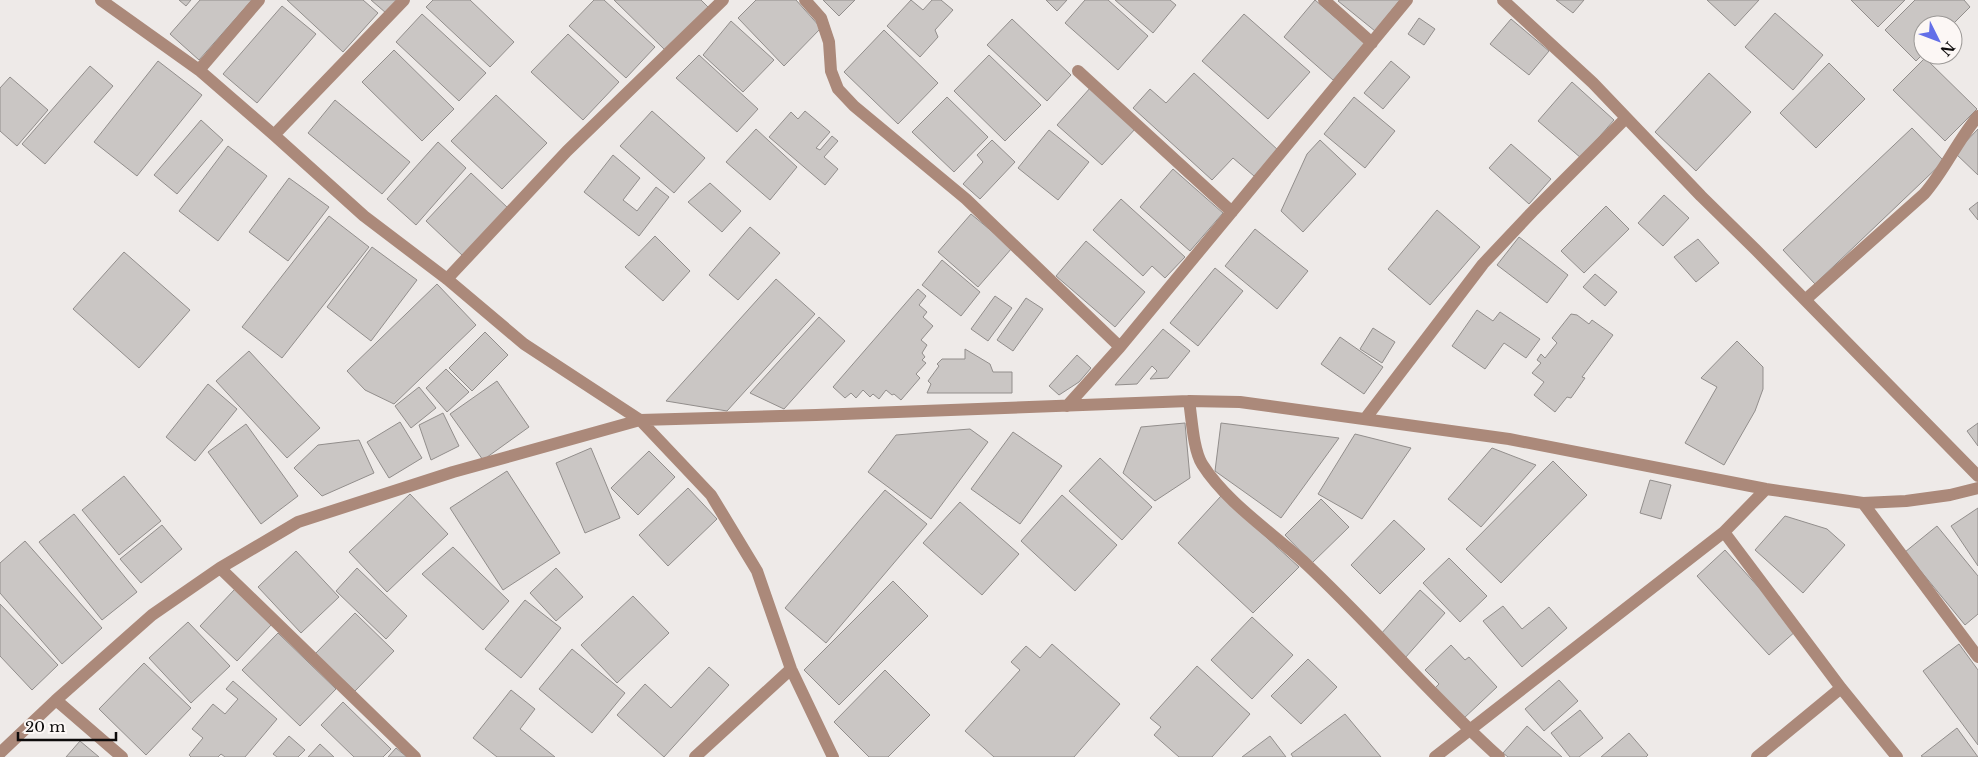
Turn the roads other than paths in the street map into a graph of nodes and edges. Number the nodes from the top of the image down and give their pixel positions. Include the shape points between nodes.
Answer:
1 (101, 0) edge
2 (258, 0) edge
3 (404, 0) edge
4 (723, 0) edge
5 (805, 0) edge
6 (1324, 0) edge
7 (1407, 0) edge
8 (1503, 0) edge
9 (1372, 43) junction
10 (199, 70) junction
11 (1078, 71) dead end
12 (1978, 116) edge
13 (1626, 118) junction
14 (274, 135) junction
15 (1232, 212) junction
16 (447, 279) junction
17 (1805, 300) junction
18 (1120, 347) junction
19 (1189, 401) junction
20 (1068, 406) junction
21 (1365, 418) junction
22 (640, 420) junction
23 (1978, 476) edge
24 (1978, 488) edge
25 (1766, 490) junction
26 (1863, 503) junction
27 (1724, 532) junction
28 (220, 568) junction
29 (1978, 657) edge
30 (792, 668) junction
31 (1841, 688) junction
32 (56, 700) junction
33 (1469, 730) junction
34 (0, 754) edge
35 (122, 757) edge
36 (415, 757) edge
37 (695, 757) edge
38 (833, 757) edge
39 (1435, 757) edge
40 (1499, 757) edge
41 (1758, 757) edge
42 (1898, 757) edge

1 - 10 street
2 - 10 street
3 - 14 street
4 - 16 street via 566,151
5 - 18 street via 821,18 829,42 831,71 838,89 966,199
6 - 9 street
7 - 9 street
8 - 13 street
9 - 15 street
10 - 14 street
11 - 15 street
12 - 17 street via 1924,194
13 - 17 street
13 - 21 street via 1483,264
14 - 16 street via 364,216
15 - 18 street
16 - 22 street via 524,344
17 - 23 street
18 - 20 street
19 - 20 street
19 - 21 street via 1240,402
19 - 33 street via 1201,462 1222,490 1304,562
20 - 22 street
21 - 25 street via 1509,439
22 - 28 street via 453,472 298,522
22 - 30 street via 711,495 757,571
24 - 26 street via 1924,499
25 - 26 street
25 - 27 street
26 - 29 street
27 - 31 street
27 - 33 street
28 - 32 street via 152,615
28 - 36 street
30 - 37 street
30 - 38 street
31 - 41 street
31 - 42 street
32 - 34 street
32 - 35 street
33 - 39 street
33 - 40 street

